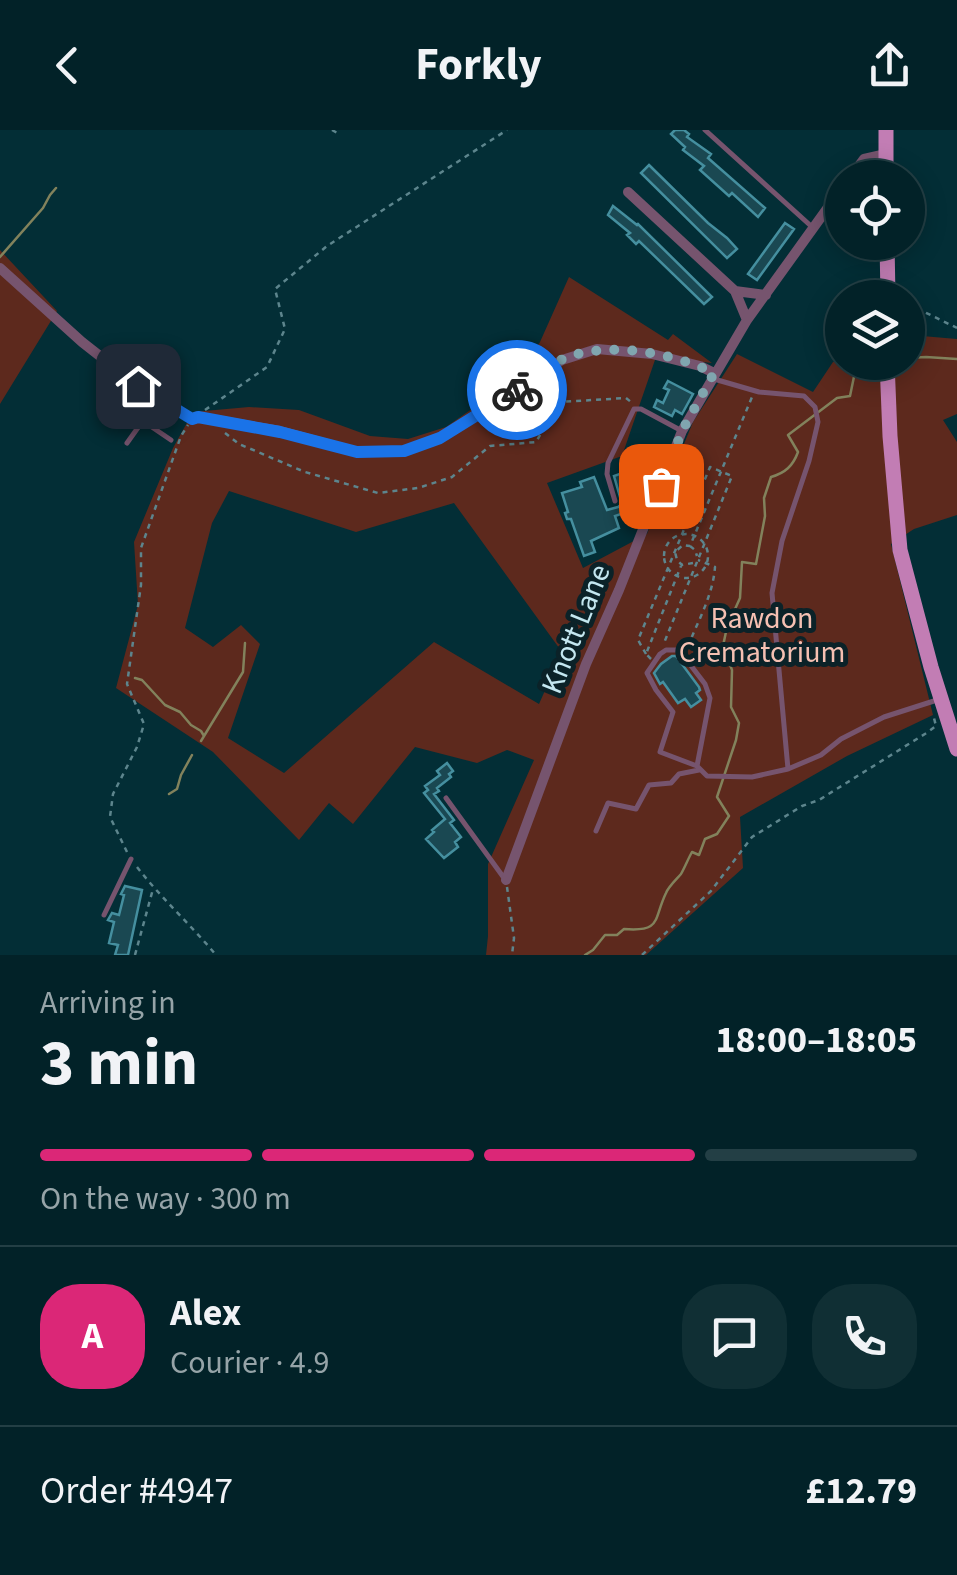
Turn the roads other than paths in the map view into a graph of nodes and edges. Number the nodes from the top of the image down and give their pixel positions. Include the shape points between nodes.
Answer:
1 (704, 130) edge
2 (886, 130) edge
3 (886, 154) junction
4 (863, 160) edge
5 (886, 160) edge
6 (628, 192) dead end
7 (825, 212) edge
8 (814, 228) junction
9 (0, 268) edge
10 (735, 291) junction
11 (766, 294) junction
12 (748, 320) junction
13 (713, 375) junction
14 (888, 380) edge
15 (158, 398) junction
16 (143, 421) junction
17 (682, 431) junction
18 (171, 440) dead end
19 (127, 443) dead end
20 (616, 502) dead end
21 (942, 705) junction
22 (957, 749) edge
23 (698, 768) junction
24 (788, 768) junction
25 (446, 798) dead end
26 (596, 831) dead end
27 (131, 859) road end
28 (506, 880) joint
29 (104, 915) dead end

1 - 8 lane
2 - 3 main road
3 - 4 street
3 - 5 main road
6 - 10 street
7 - 8 street, Knott Lane
8 - 11 street, Knott Lane
9 - 15 street via 82,342
10 - 11 street
10 - 12 street
11 - 12 street, Knott Lane
12 - 13 street, Knott Lane
13 - 15 street via 652,354 597,349 562,360 440,438 404,451 357,452 192,419
13 - 17 street, Knott Lane
13 - 24 lane via 755,390 804,396 815,406 818,422 772,593
14 - 21 main road via 900,550
15 - 16 lane
16 - 18 lane
16 - 19 lane
17 - 20 lane via 634,409 608,463
17 - 28 street, Knott Lane
21 - 22 main road
21 - 24 lane via 884,717
23 - 23 lane via 710,698 684,654 673,649 660,654 647,674 674,712 660,752
23 - 24 lane via 707,776 730,777
23 - 26 lane via 671,783 649,785 636,809 608,803
25 - 28 lane
27 - 29 lane

